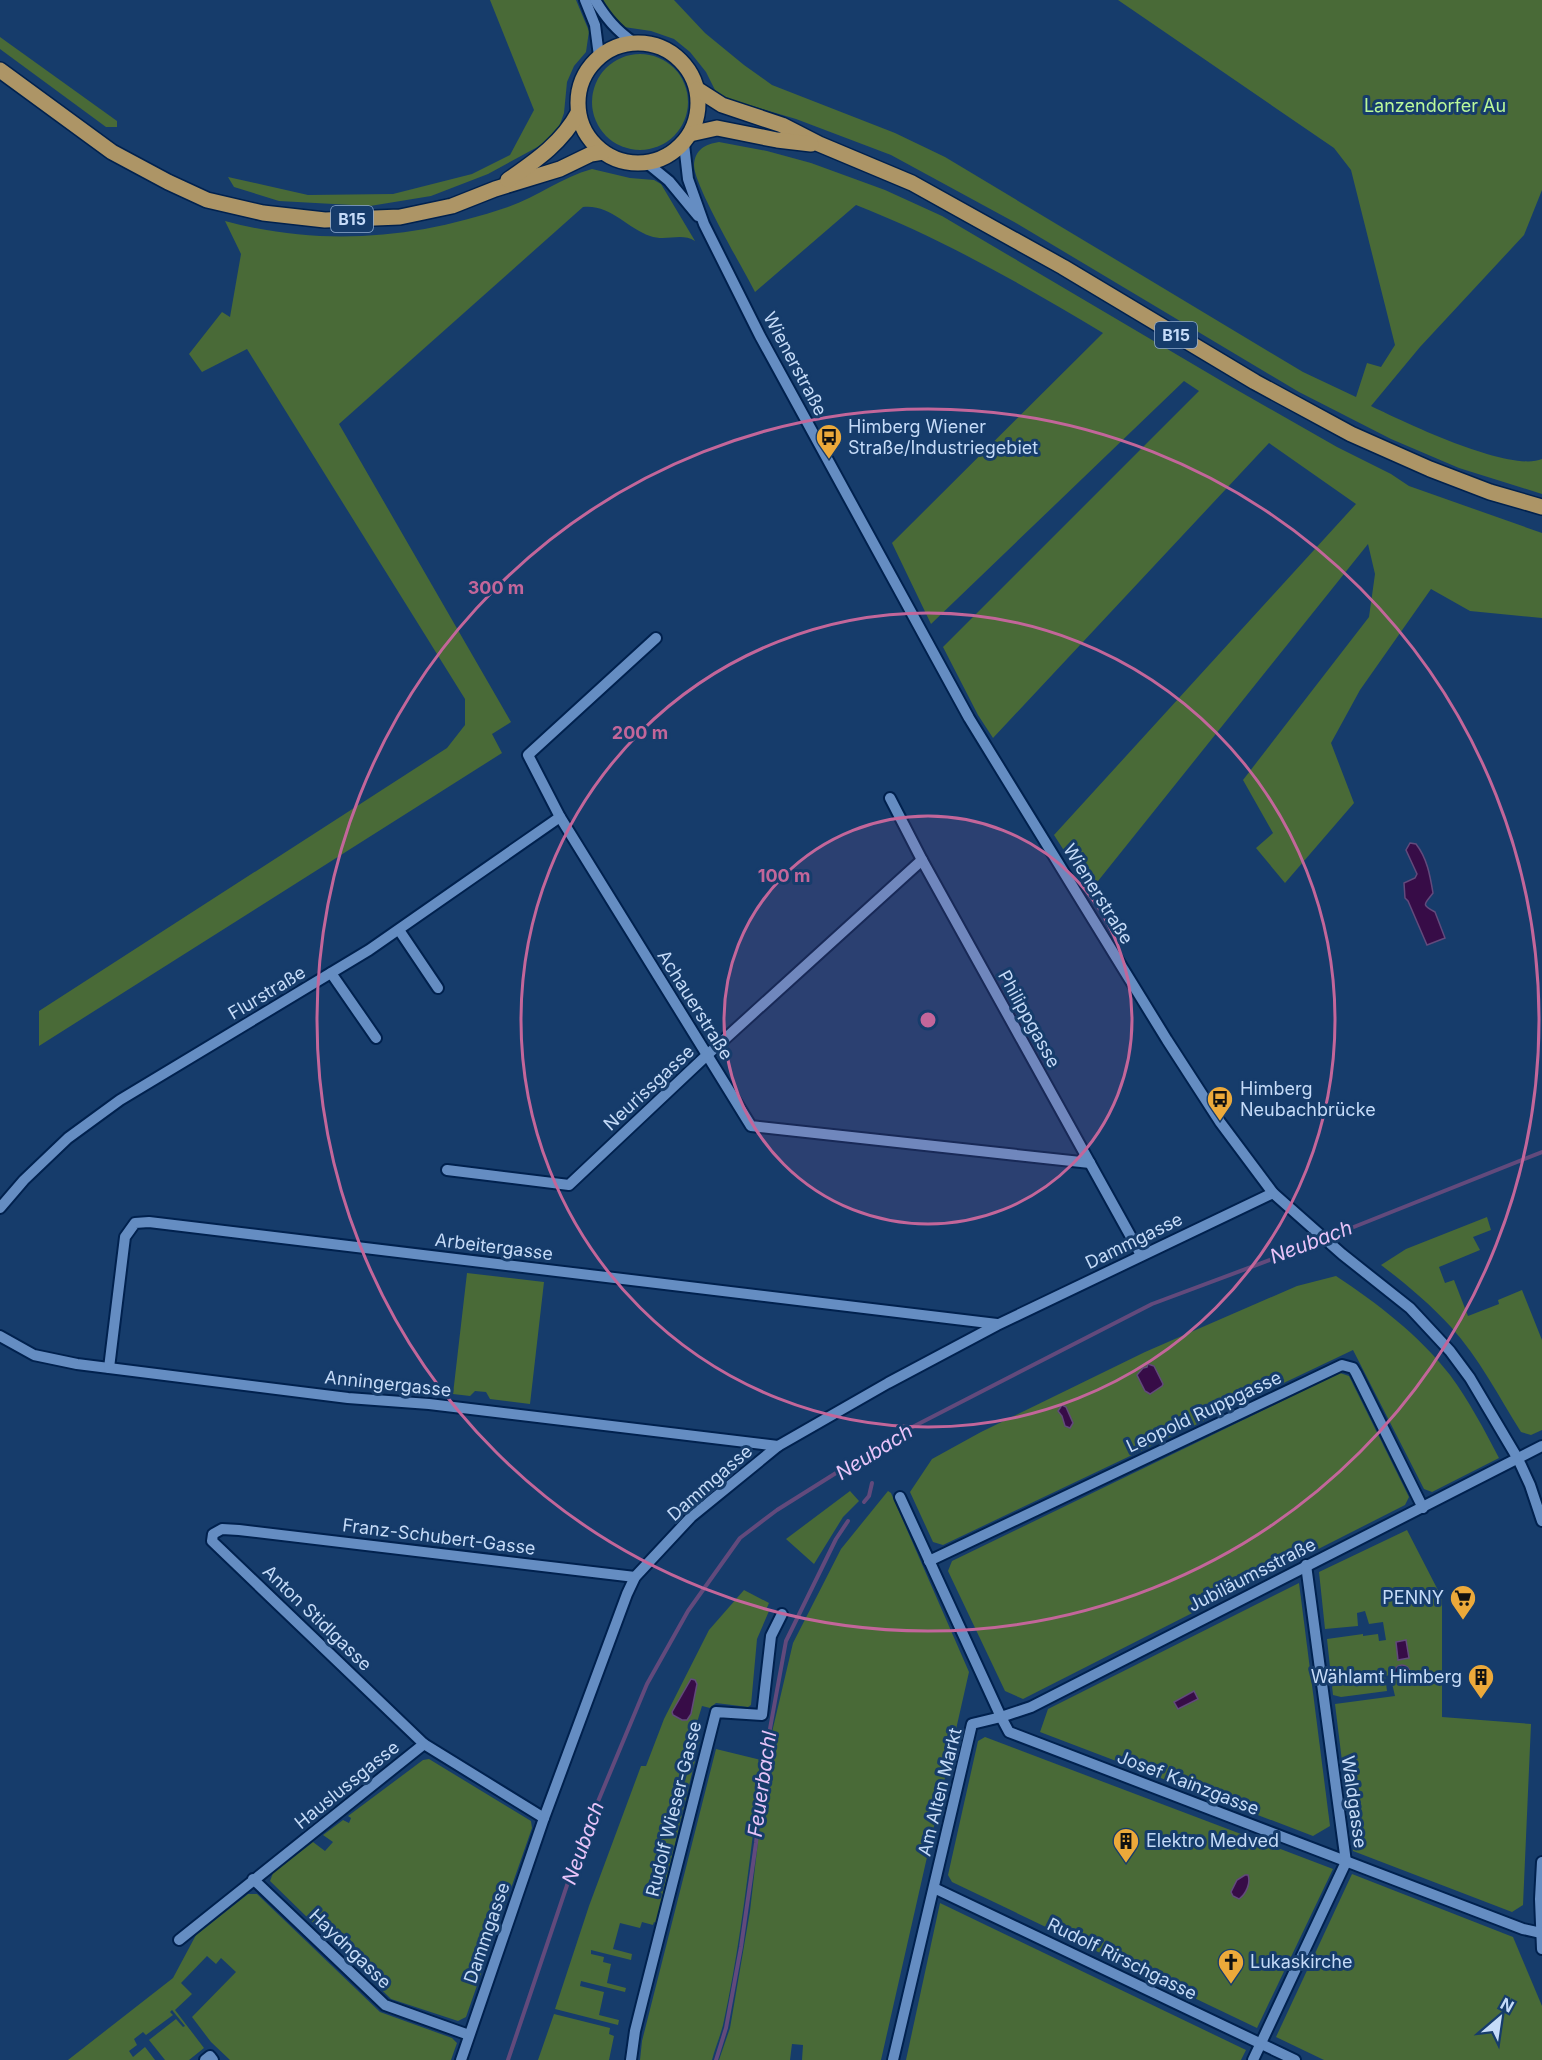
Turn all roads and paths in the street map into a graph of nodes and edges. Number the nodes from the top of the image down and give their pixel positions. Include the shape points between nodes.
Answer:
1 (585, 0) edge
2 (596, 0) edge
3 (633, 42) junction
4 (599, 56) junction
5 (0, 70) edge
6 (697, 89) junction
7 (578, 113) junction
8 (687, 139) junction
9 (819, 144) junction
10 (603, 152) junction
11 (647, 163) junction
12 (495, 189) junction
13 (704, 224) junction
14 (1542, 507) edge
15 (656, 638) dead end
16 (890, 798) dead end
17 (560, 816) junction
18 (922, 860) junction
19 (399, 930) junction
20 (331, 973) junction
21 (438, 988) dead end
22 (376, 1038) dead end
23 (706, 1056) junction
24 (1090, 1163) junction
25 (447, 1170) dead end
26 (1273, 1193) junction
27 (0, 1208) edge
28 (1142, 1255) junction
29 (997, 1324) junction
30 (0, 1336) edge
31 (109, 1368) junction
32 (778, 1446) junction
33 (1542, 1446) edge
34 (1518, 1459) junction
35 (900, 1497) dead end
36 (1423, 1508) junction
37 (1542, 1521) edge
38 (239, 1530) joint
39 (929, 1561) junction
40 (1306, 1565) junction
41 (635, 1578) junction
42 (782, 1614) dead end
43 (1001, 1717) junction
44 (424, 1743) junction
45 (544, 1818) junction
46 (1346, 1862) junction
47 (1542, 1862) edge
48 (253, 1879) junction
49 (934, 1887) junction
50 (1541, 1933) edge
51 (179, 1940) dead end
52 (1542, 1949) edge
53 (469, 2035) junction
54 (1261, 2044) junction
55 (205, 2060) edge
56 (213, 2060) edge
57 (461, 2060) edge
58 (631, 2060) edge
59 (893, 2060) edge
60 (1253, 2060) edge
61 (1295, 2060) edge

1 - 4 street via 595,25
2 - 3 street via 607,19
3 - 4 main road, B15
3 - 6 main road, B15 via 669,50 687,67
4 - 7 main road, B15 via 581,82
5 - 12 main road, B15 via 112,152 207,200 263,213 325,220 400,217 452,206
6 - 8 main road, B15 via 696,122
6 - 9 main road, B15 via 722,105 782,125
7 - 10 main road via 591,141
7 - 12 main road, B15 via 570,129 545,154
8 - 9 main road, B15 via 717,128
8 - 11 main road, B15 via 663,158
8 - 13 street, Wienerstraße via 688,179
9 - 14 main road, B15 via 912,183 1352,434 1430,469
10 - 11 main road via 631,163
10 - 12 main road, B15
11 - 13 street, Wienerstraße via 669,181
13 - 26 street, Wienerstraße via 760,336 969,718 1179,1058
15 - 17 street, Achauerstraße via 528,755
16 - 18 street, Philippgasse
17 - 19 street, Flurstraße
17 - 23 street, Achauerstraße
18 - 23 street, Neurissgasse
18 - 24 street, Philippgasse
19 - 20 street, Flurstraße
19 - 21 street
20 - 22 street
20 - 27 street, Flurstraße via 120,1100 68,1138
23 - 24 street, Achauerstraße via 751,1126
23 - 25 street, Neurissgasse via 569,1185
24 - 28 street, Philippgasse
26 - 28 street, Dammgasse
26 - 34 street, Wienerstraße via 1410,1308 1450,1351
28 - 29 street, Dammgasse
29 - 31 street, Arbeitergasse via 149,1222 135,1223 125,1237
29 - 32 street, Dammgasse
30 - 31 street, Anningergasse via 34,1355
31 - 32 street, Anningergasse
32 - 41 street, Dammgasse via 691,1517
33 - 34 street, Jubiläumsstraße
34 - 36 street, Jubiläumsstraße
34 - 37 street, Wienerstraße
35 - 39 street
36 - 39 street, Leopold Ruppgasse via 1356,1373 1342,1365
36 - 40 street, Jubiläumsstraße
38 - 41 street, Franz-Schubert-Gasse
38 - 44 street, Anton Stidlgasse via 222,1529 213,1534 212,1541
39 - 43 street
40 - 43 street, Jubiläumsstraße via 1031,1707
40 - 46 street, Waldgasse
41 - 45 street, Dammgasse
42 - 58 street, Rudolf Wieser-Gasse via 771,1636 762,1715 716,1712
43 - 46 street, Josef Kainzgasse via 1009,1732
43 - 49 street, Am Alten Markt via 972,1724
44 - 45 street, Hauslussgasse
44 - 48 street, Hauslussgasse
45 - 53 street, Dammgasse
46 - 50 street, Josef Kainzgasse
46 - 54 street, Waldgasse
47 - 50 street
48 - 51 street, Hauslussgasse
48 - 53 street, Haydngasse via 385,2006
49 - 54 street, Rudolf Rirschgasse
49 - 59 street, Am Alten Markt
50 - 52 street
53 - 57 street, Dammgasse
54 - 60 street, Waldgasse
54 - 61 street, Rudolf Rirschgasse
55 - 56 street via 210,2056

